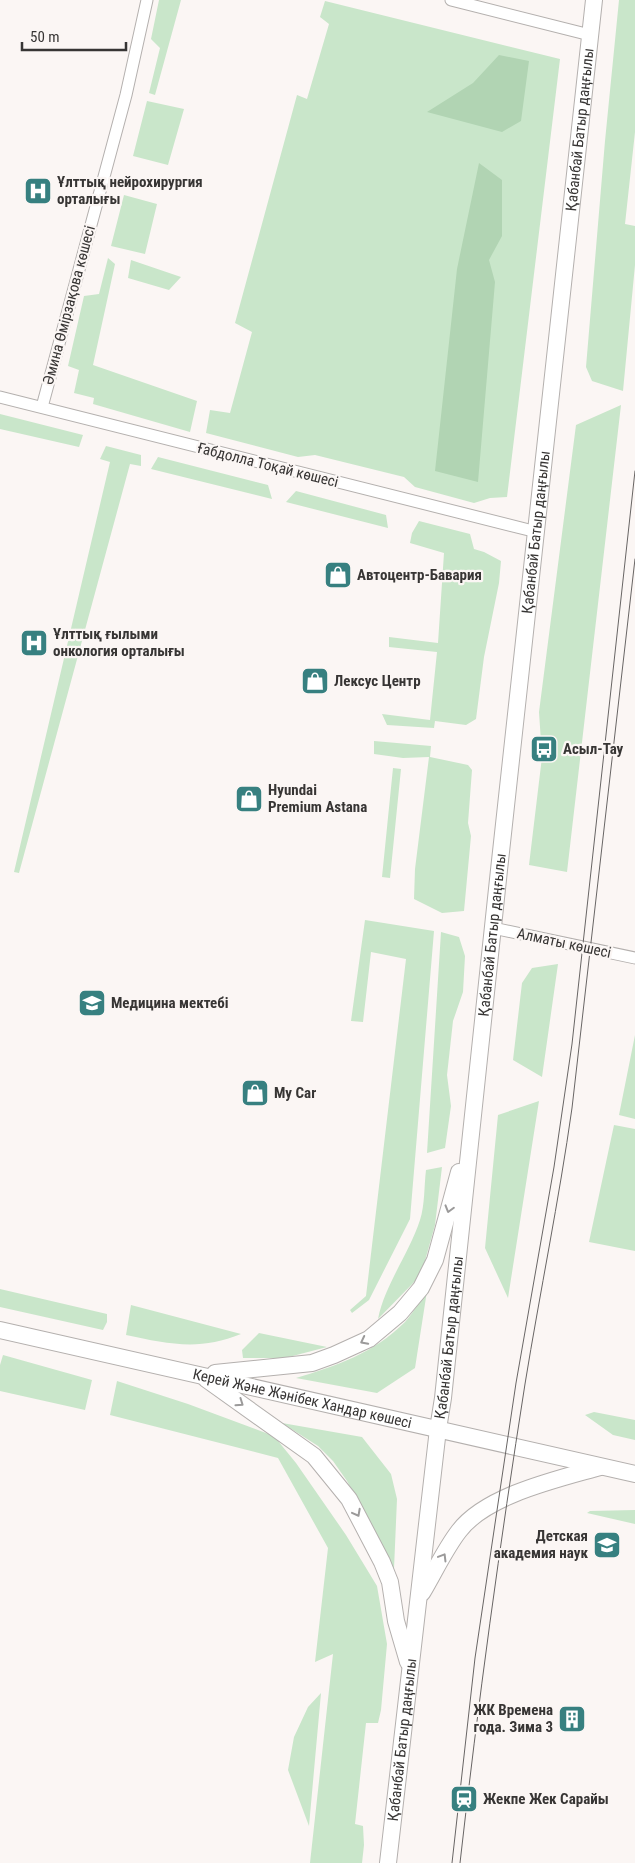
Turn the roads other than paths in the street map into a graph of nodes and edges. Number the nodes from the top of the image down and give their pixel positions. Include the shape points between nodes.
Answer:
1 (147, 0) edge
2 (451, 0) edge
3 (593, 2) edge
4 (590, 35) junction
5 (0, 397) edge
6 (42, 407) junction
7 (537, 532) junction
8 (493, 928) junction
9 (635, 958) edge
10 (472, 1128) junction
11 (0, 1330) edge
12 (200, 1375) junction
13 (438, 1428) junction
14 (603, 1466) junction
15 (635, 1474) edge
16 (418, 1598) junction
17 (410, 1670) junction
18 (388, 1863) edge

1 - 6 street, Әмина Өмірзақова көшесі via 126,95
2 - 4 street
3 - 4 main road, Қабанбай Батыр даңғылы
4 - 7 main road, Қабанбай Батыр даңғылы
5 - 6 street, Ғабдолла Тоқай көшесі
6 - 7 street, Ғабдолла Тоқай көшесі
7 - 8 main road, Қабанбай Батыр даңғылы
8 - 9 street, Алматы көшесі
8 - 10 main road, Қабанбай Батыр даңғылы
10 -> 12 main road via 434,1260 421,1288 400,1313 369,1339 312,1363
10 - 13 main road, Қабанбай Батыр даңғылы
11 - 12 main road, Керей Және Жәнібек Хандар көшесі
12 - 13 main road, Керей Және Жәнібек Хандар көшесі
12 -> 17 main road via 314,1456 349,1499 390,1582 396,1621
13 - 14 main road, Керей Және Жәнібек Хандар көшесі
13 - 16 main road, Қабанбай Батыр даңғылы
14 - 15 main road, Керей Және Жәнібек Хандар көшесі
16 -> 14 main road via 460,1530 485,1507 531,1488
16 - 17 main road, Қабанбай Батыр даңғылы
17 - 18 main road, Қабанбай Батыр даңғылы

